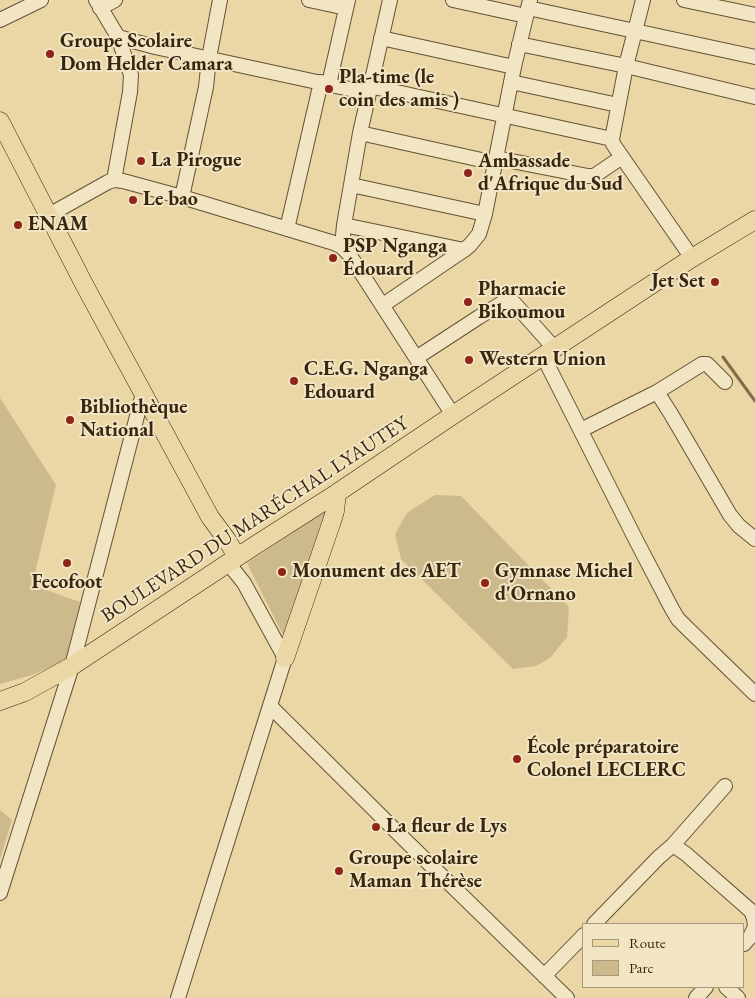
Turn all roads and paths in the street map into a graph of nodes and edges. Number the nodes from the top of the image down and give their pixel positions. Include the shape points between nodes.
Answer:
1 (41, 0) edge
2 (116, 0) edge
3 (220, 0) edge
4 (309, 0) edge
5 (390, 0) edge
6 (453, 0) edge
7 (643, 0) edge
8 (684, 0) edge
9 (98, 4) edge
10 (347, 4) edge
11 (528, 8) edge
12 (755, 15) edge
13 (0, 20) edge
14 (634, 31) junction
15 (118, 37) junction
16 (381, 38) junction
17 (519, 44) junction
18 (755, 57) edge
19 (209, 58) junction
20 (626, 66) junction
21 (514, 67) junction
22 (511, 82) junction
23 (325, 83) junction
24 (369, 89) junction
25 (755, 97) edge
26 (618, 105) junction
27 (505, 116) junction
28 (0, 121) edge
29 (360, 133) junction
30 (612, 139) junction
31 (622, 157) junction
32 (496, 160) junction
33 (114, 180) junction
34 (351, 185) junction
35 (182, 197) junction
36 (485, 214) junction
37 (48, 215) junction
38 (755, 220) edge
39 (344, 225) junction
40 (288, 230) junction
41 (342, 247) junction
42 (464, 250) junction
43 (692, 258) junction
44 (383, 304) junction
45 (549, 352) junction
46 (416, 358) junction
47 (725, 382) dead end
48 (657, 392) junction
49 (143, 393) junction
50 (453, 415) junction
51 (581, 430) junction
52 (337, 493) junction
53 (210, 517) junction
54 (755, 539) edge
55 (227, 540) junction
56 (254, 546) junction
57 (233, 560) junction
58 (285, 658) junction
59 (72, 666) junction
60 (755, 694) edge
61 (0, 701) edge
62 (270, 706) junction
63 (725, 786) dead end
64 (674, 845) junction
65 (0, 893) edge
66 (595, 923) edge
67 (582, 937) edge
68 (745, 943) edge
69 (544, 976) junction
70 (705, 988) edge
71 (727, 988) edge
72 (178, 998) edge
73 (567, 998) edge
74 (696, 998) edge
75 (738, 998) edge

1 - 13 street
2 - 9 street
3 - 19 street
4 - 10 street
5 - 16 street
6 - 11 street
7 - 14 street
8 - 12 street
9 - 15 street
10 - 23 street
11 - 14 street
11 - 17 street
14 - 18 street
14 - 20 street
15 - 19 street
15 - 33 street via 132,82
16 - 21 street
16 - 24 street
17 - 20 street
17 - 21 street
19 - 23 street
19 - 35 street via 206,87
20 - 25 street
20 - 26 street
21 - 22 street
22 - 26 street
22 - 27 street
23 - 24 street
23 - 40 street
24 - 27 street
24 - 29 street
26 - 30 street
27 - 30 street
27 - 32 street
28 - 37 main road
29 - 32 street
29 - 34 street
30 - 31 street
31 - 32 street via 594,176
31 - 43 street
32 - 36 street
33 - 35 street
33 - 37 street
34 - 36 street
34 - 39 street
35 - 40 street
36 - 42 street via 479,234
37 - 49 main road
38 - 43 main road, BOULEVARD DU MARÉCHAL LYAUTEY
39 - 41 street
39 - 42 street
40 - 41 street
41 - 44 street
42 - 44 street
43 - 45 main road, BOULEVARD DU MARÉCHAL LYAUTEY
44 - 46 street
45 - 46 street via 514,303 508,301
45 - 50 main road, BOULEVARD DU MARÉCHAL LYAUTEY
45 - 51 street
46 - 50 street
47 - 48 street via 708,364 702,364
48 - 51 street
48 - 54 street via 730,515
49 - 53 main road
49 - 59 street
50 - 52 main road, BOULEVARD DU MARÉCHAL LYAUTEY
51 - 60 street via 678,619
52 - 56 main road, BOULEVARD DU MARÉCHAL LYAUTEY
52 - 58 main road via 332,521
53 - 55 main road
53 - 57 main road via 217,537
55 - 56 main road
55 - 57 main road
56 - 57 main road, BOULEVARD DU MARÉCHAL LYAUTEY
57 - 58 street
57 - 59 main road, BOULEVARD DU MARÉCHAL LYAUTEY
58 - 62 street
59 - 61 main road, BOULEVARD DU MARÉCHAL LYAUTEY via 25,692
59 - 65 street
62 - 69 street
62 - 72 street
63 - 64 street
64 - 66 street
64 - 68 street via 751,911 755,927
67 - 69 street
69 - 73 street
70 - 74 street
71 - 75 street

